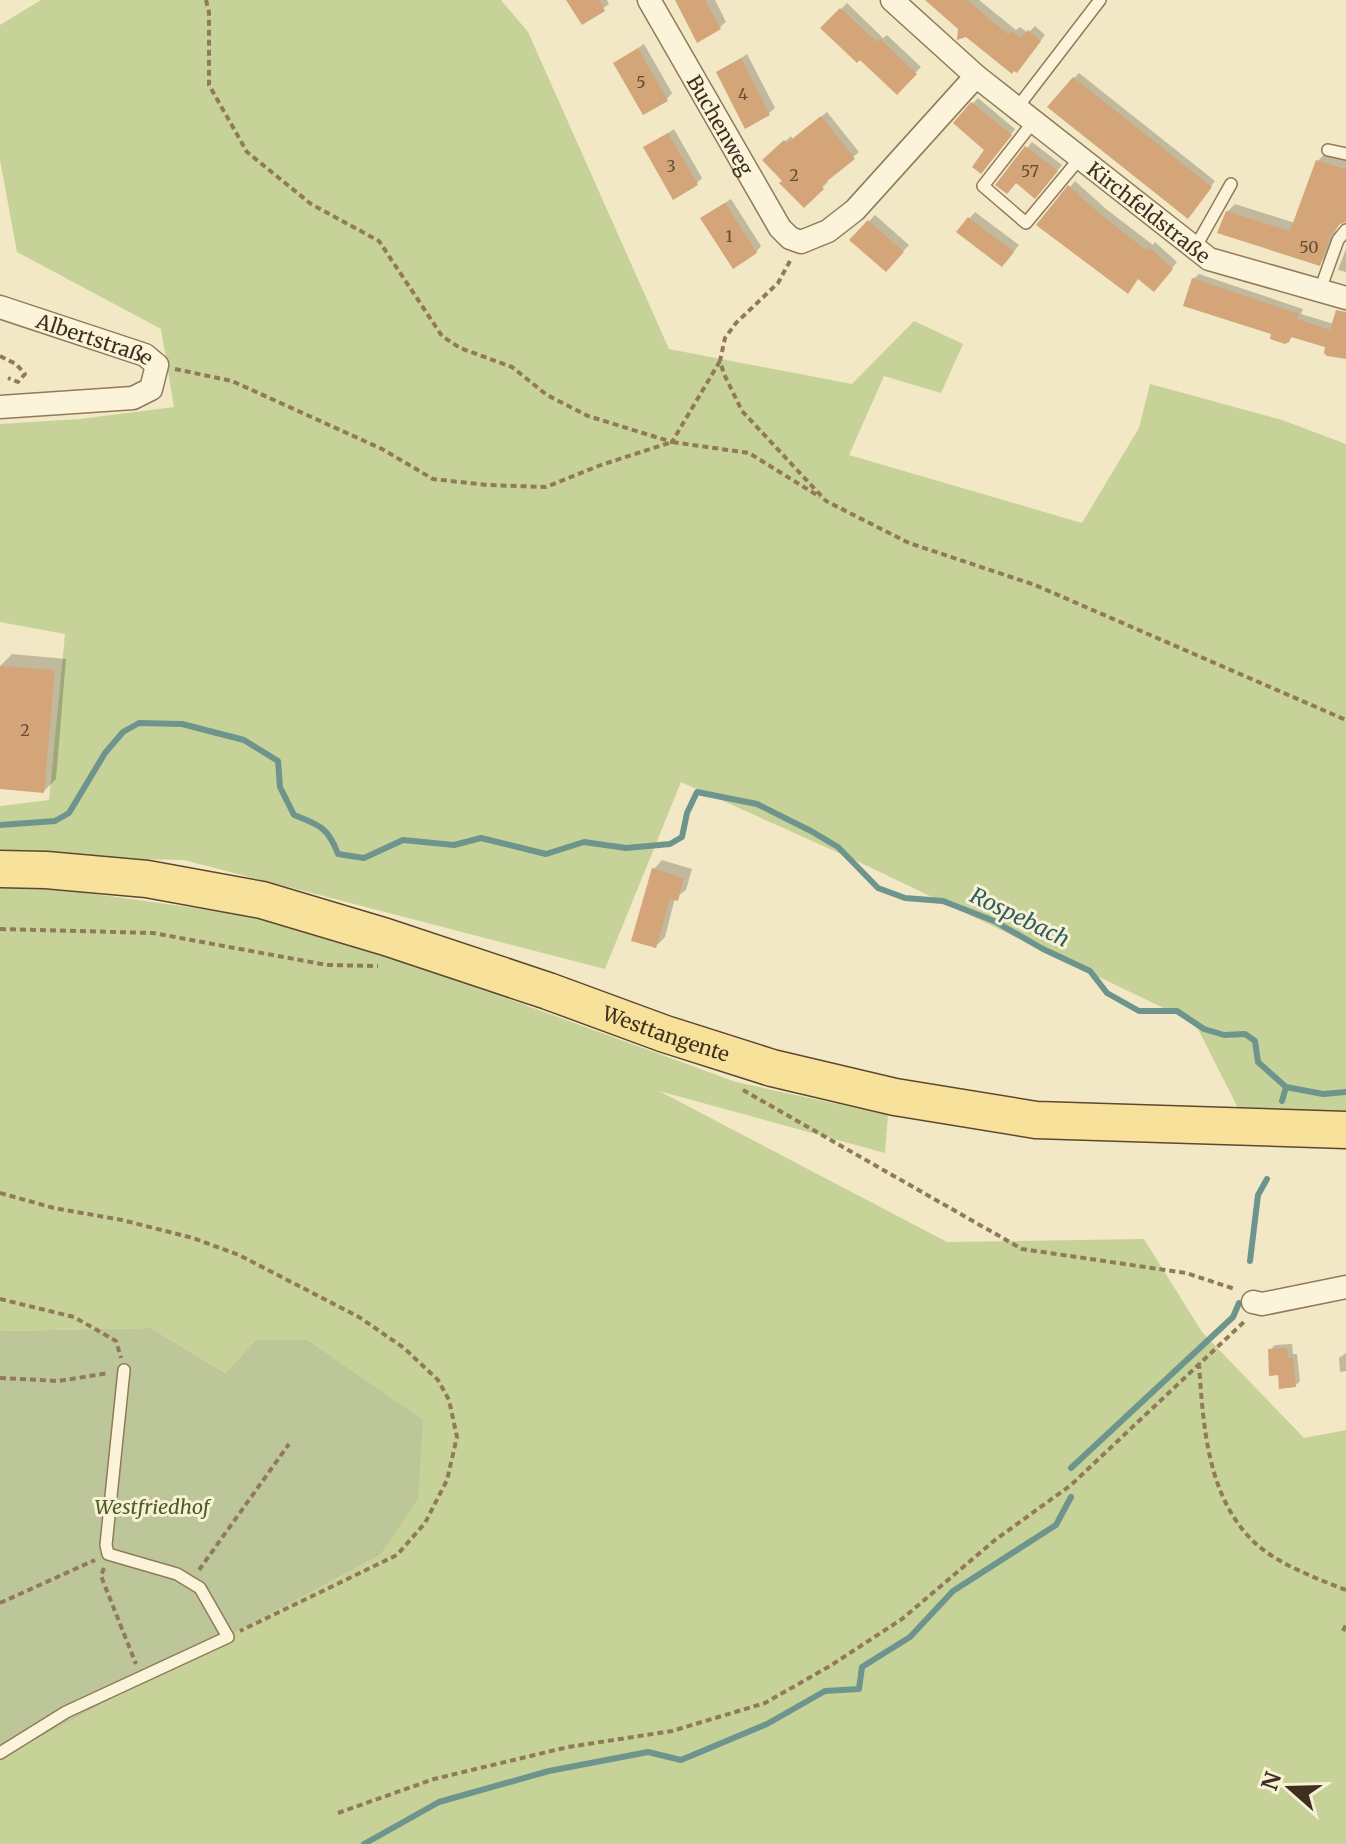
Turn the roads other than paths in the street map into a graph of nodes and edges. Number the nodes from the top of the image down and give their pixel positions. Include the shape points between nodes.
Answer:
1 (649, 0) edge
2 (892, 0) edge
3 (1100, 0) edge
4 (976, 76) junction
5 (1025, 114) junction
6 (1328, 150) dead end
7 (1346, 154) edge
8 (1080, 158) junction
9 (1231, 184) dead end
10 (1346, 230) edge
11 (1195, 248) junction
12 (1320, 290) junction
13 (1346, 298) edge
14 (0, 307) edge
15 (0, 407) edge
16 (0, 869) edge
17 (1346, 1130) edge
18 (1346, 1287) edge
19 (1258, 1303) road end
20 (124, 1370) road end
21 (0, 1753) edge

1 - 4 street, Buchenweg via 780,228 801,242 828,231 855,210
2 - 4 street, Kirchfeldstraße
3 - 5 lane
4 - 5 street, Kirchfeldstraße
5 - 8 street, Kirchfeldstraße
5 - 8 lane via 983,186 1026,223
6 - 7 lane
8 - 11 street, Kirchfeldstraße
9 - 11 lane
10 - 12 lane
11 - 12 street, Kirchfeldstraße via 1209,259
12 - 13 street, Kirchfeldstraße
14 - 15 street, Albertstraße via 145,355 157,365 151,389 133,398
16 - 17 main road, Westtangente via 147,879 262,900 742,1059 895,1097 1036,1120
18 - 19 street
20 - 21 lane via 108,1554 177,1574 200,1588 228,1637 66,1712

